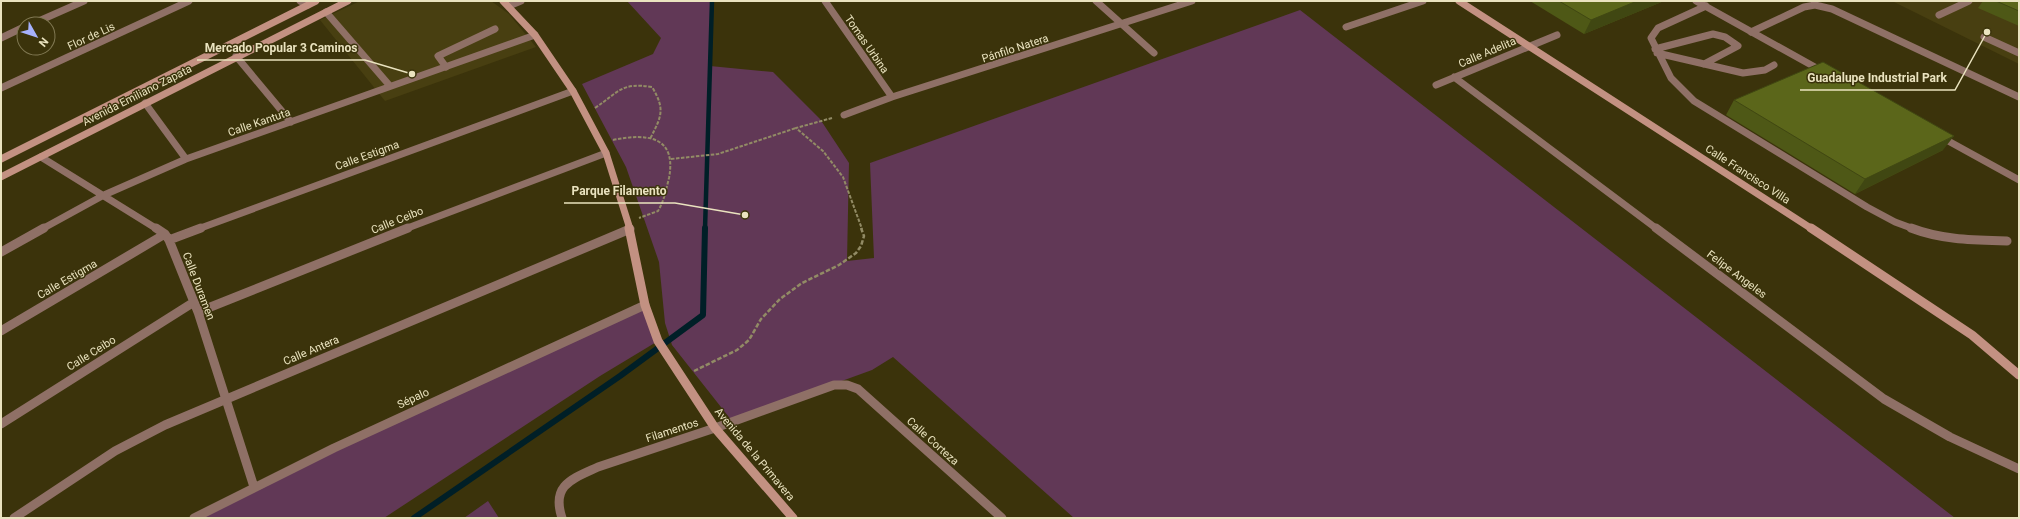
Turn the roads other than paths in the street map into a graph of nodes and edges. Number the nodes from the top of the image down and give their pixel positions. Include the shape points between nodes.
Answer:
1 (84, 1) edge
2 (189, 1) edge
3 (300, 1) edge
4 (316, 1) edge
5 (348, 1) edge
6 (521, 1) edge
7 (825, 1) edge
8 (1096, 1) edge
9 (1192, 1) edge
10 (1423, 1) edge
11 (1459, 1) edge
12 (1696, 1) edge
13 (1969, 1) edge
14 (506, 3) edge
15 (308, 5) junction
16 (1706, 6) junction
17 (326, 12) junction
18 (1939, 15) dead end
19 (50, 16) edge
20 (1121, 24) junction
21 (1346, 27) dead end
22 (495, 29) dead end
23 (16, 31) edge
24 (1751, 32) junction
25 (535, 35) junction
26 (1557, 35) dead end
27 (1984, 37) dead end
28 (1, 38) edge
29 (1528, 45) junction
30 (1656, 51) junction
31 (2019, 52) edge
32 (1154, 53) dead end
33 (236, 56) junction
34 (1704, 64) junction
35 (1774, 65) dead end
36 (446, 67) junction
37 (1826, 73) edge
38 (1454, 77) junction
39 (1436, 85) dead end
40 (390, 86) junction
41 (1, 88) edge
42 (573, 91) junction
43 (2019, 97) edge
44 (892, 98) junction
45 (145, 103) junction
46 (844, 115) road end
47 (291, 122) junction
48 (1936, 134) edge
49 (606, 153) junction
50 (41, 157) junction
51 (186, 158) junction
52 (1, 159) edge
53 (1, 178) edge
54 (2019, 180) edge
55 (104, 195) junction
56 (629, 225) junction
57 (167, 237) junction
58 (2007, 241) dead end
59 (1, 252) edge
60 (194, 302) junction
61 (646, 305) junction
62 (198, 312) junction
63 (1, 331) edge
64 (2019, 375) edge
65 (847, 385) joint
66 (227, 399) junction
67 (1, 424) edge
68 (715, 428) junction
69 (2019, 469) edge
70 (254, 486) junction
71 (14, 518) edge
72 (194, 518) edge
73 (562, 518) edge
74 (793, 518) edge
75 (1002, 518) edge

1 - 19 street
2 - 41 street, Flor de Lis
3 - 15 street
4 - 15 street, Avenida Emiliano Zapata
5 - 17 street, Avenida Emiliano Zapata
6 - 14 street
7 - 44 street, Tomas Urbina
8 - 20 street
9 - 20 street, Pánfilo Natera
10 - 21 street
11 - 29 street, Calle Francisco Villa
12 - 16 street
13 - 18 street
14 - 25 street, Avenida de la Primavera
15 - 52 street, Avenida Emiliano Zapata
16 - 24 street
16 - 30 street via 1658,28 1651,38
17 - 33 street, Avenida Emiliano Zapata
17 - 40 street
20 - 32 street
20 - 44 street, Pánfilo Natera
22 - 36 street via 438,56
23 - 28 street
24 - 37 street
24 - 43 street via 1804,7 1815,5 1832,9
25 - 36 street, Calle Kantuta
25 - 42 street, Avenida de la Primavera
26 - 29 street, Calle Adelita
27 - 31 street
29 - 38 street, Calle Adelita
29 - 64 street, Calle Francisco Villa via 1940,312
30 - 34 street
30 - 34 street via 1717,34 1725,36 1738,46
30 - 58 street via 1671,78 1694,100 1888,218 1926,234 1961,240
33 - 45 street, Avenida Emiliano Zapata
33 - 47 street
34 - 35 street via 1753,73
36 - 40 street, Calle Kantuta
38 - 39 street, Calle Adelita
38 - 69 street, Felipe Angeles via 1884,399 1958,442
40 - 47 street, Calle Kantuta
42 - 49 street, Avenida de la Primavera
42 - 57 street, Calle Estigma
44 - 46 street, Pánfilo Natera
45 - 50 street, Avenida Emiliano Zapata
45 - 51 street
47 - 51 street, Calle Kantuta
48 - 54 street
49 - 56 street, Avenida de la Primavera
49 - 62 street, Calle Ceibo via 433,218
50 - 53 street, Avenida Emiliano Zapata
50 - 55 street
51 - 55 street, Calle Kantuta
55 - 57 street
55 - 59 street, Calle Kantuta
56 - 61 street, Avenida de la Primavera
56 - 66 street, Calle Antera
57 - 60 street, Calle Duramen
57 - 63 street, Calle Estigma
60 - 62 street, Calle Duramen
60 - 67 street, Calle Ceibo
61 - 68 street, Avenida de la Primavera via 658,341
61 - 70 street, Sépalo
62 - 66 street, Calle Duramen
65 - 68 street, Filamentos via 834,385 815,391
65 - 75 street, Calle Corteza via 858,389
66 - 70 street, Calle Duramen
66 - 71 street, Calle Antera via 165,424 115,451
68 - 73 street, Filamentos via 580,475 566,486 558,497 558,509
68 - 74 street, Avenida de la Primavera
70 - 72 street, Sépalo

